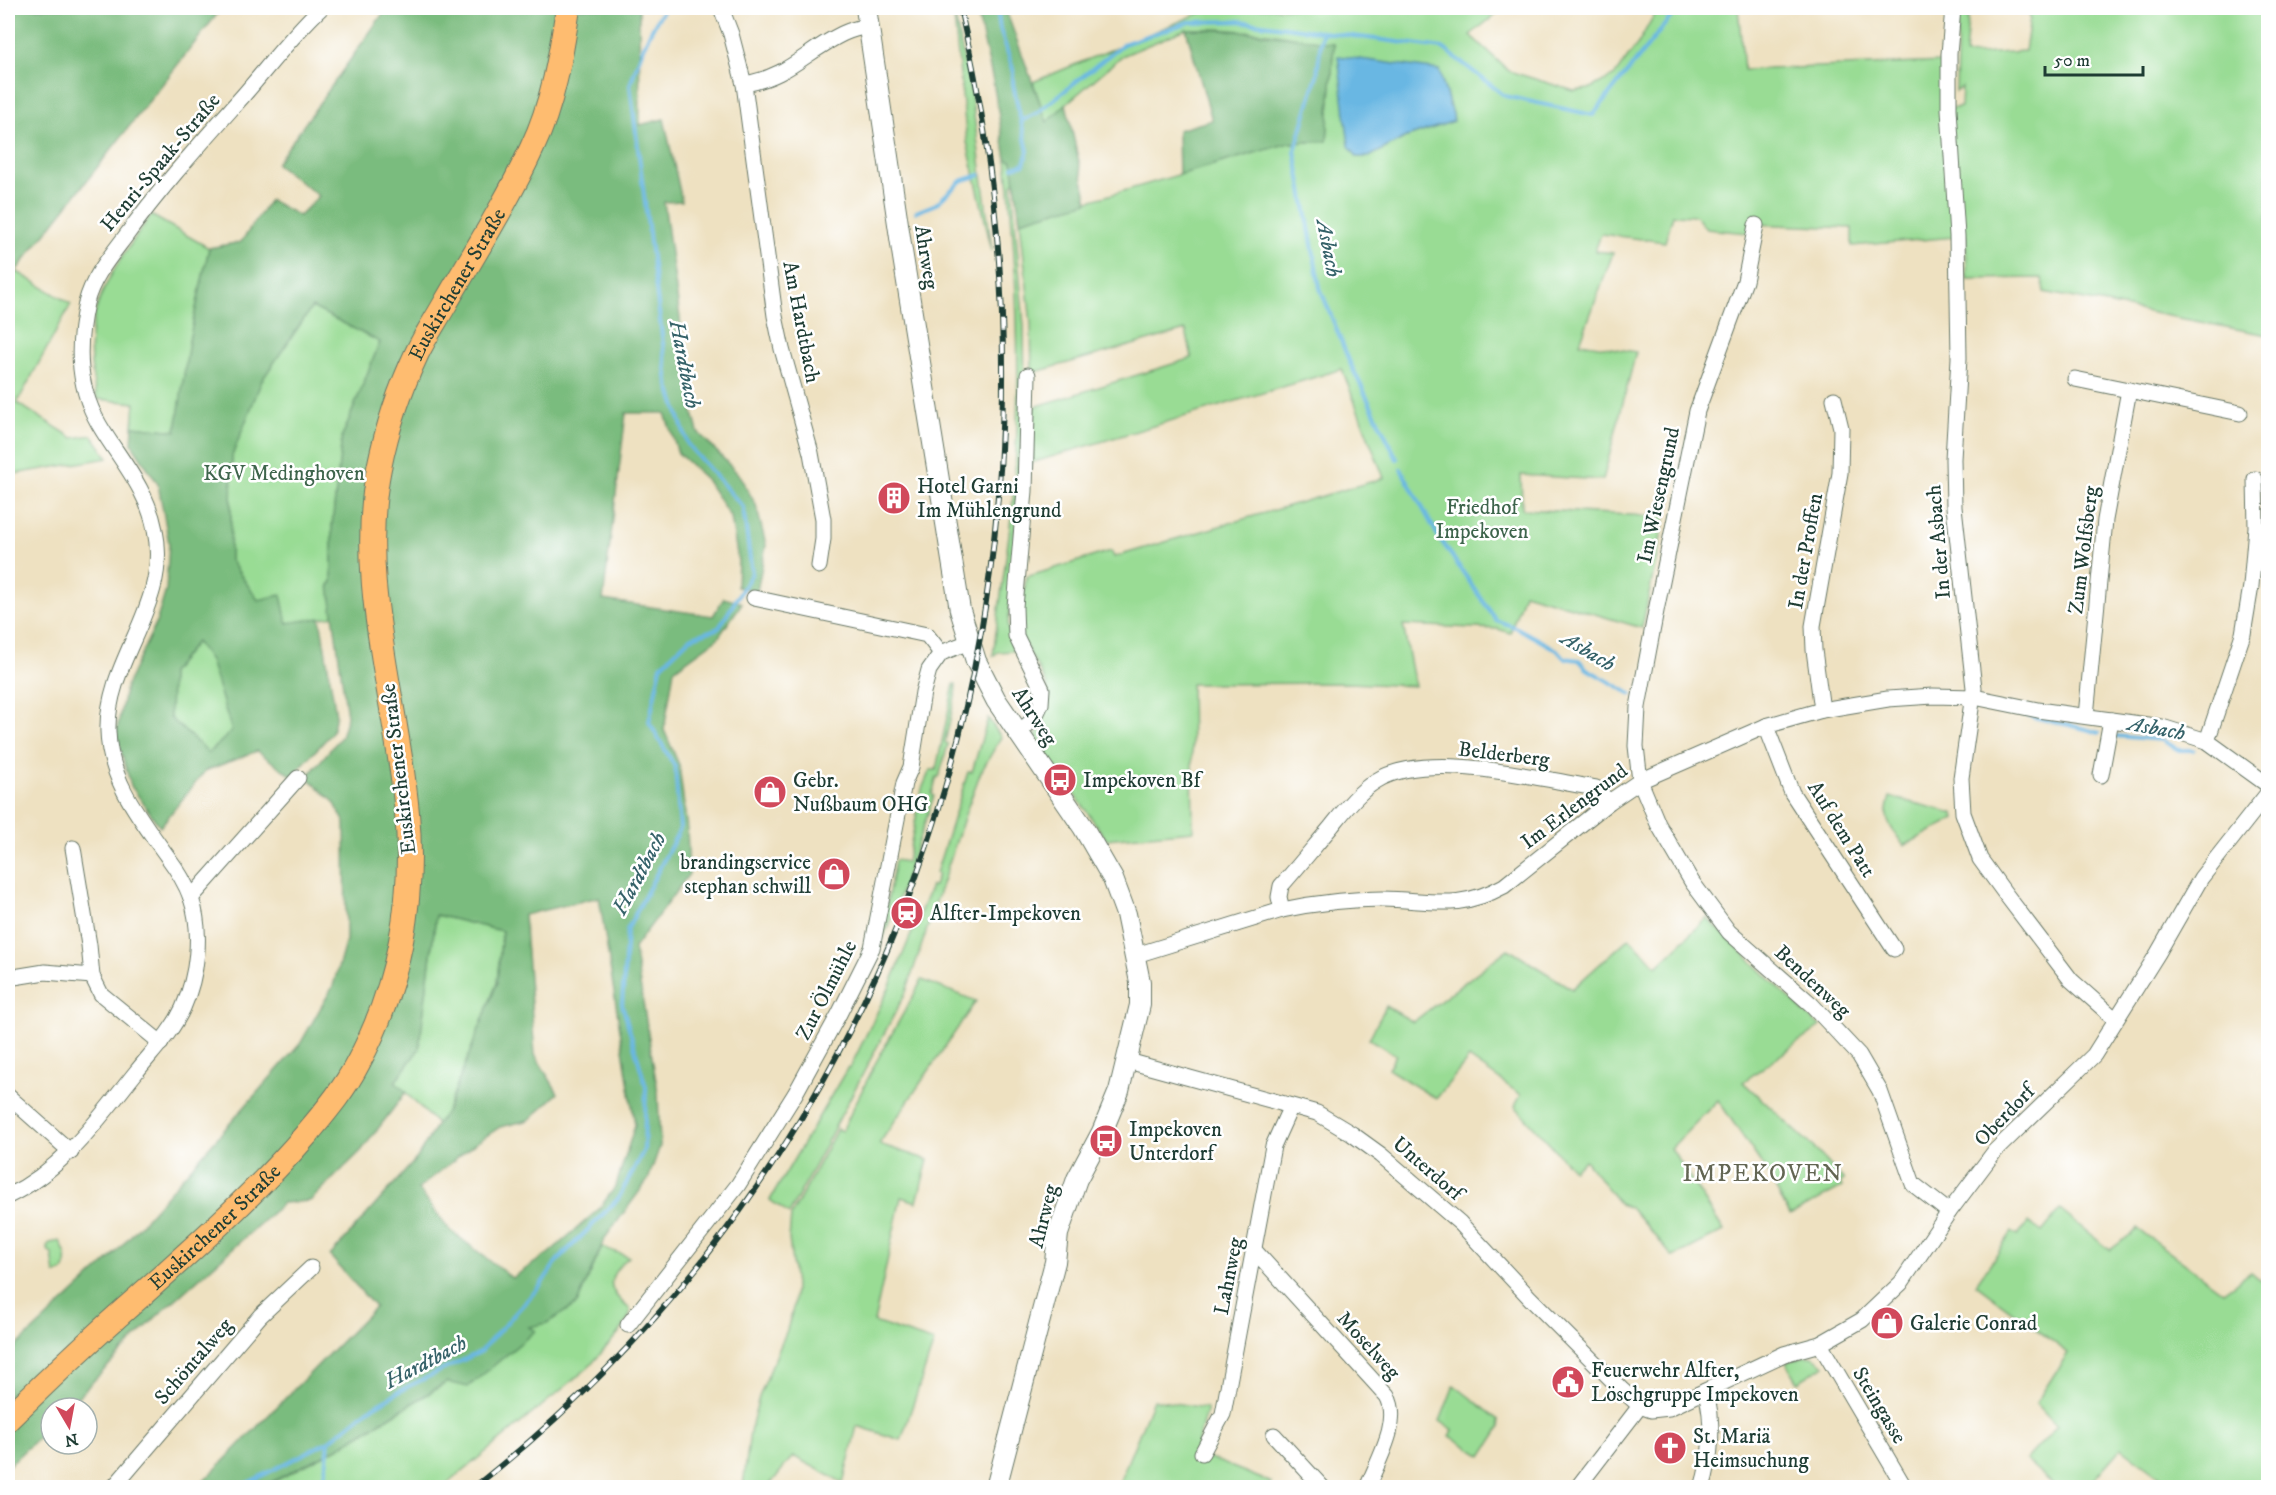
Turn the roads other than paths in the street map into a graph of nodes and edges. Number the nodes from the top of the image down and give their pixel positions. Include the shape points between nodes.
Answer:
1 (321, 8) edge
2 (568, 8) edge
3 (720, 8) edge
4 (1953, 8) edge
5 (867, 16) edge
6 (744, 84) junction
7 (1756, 225) dead end
8 (1028, 375) dead end
9 (2075, 379) dead end
10 (2129, 390) junction
11 (1834, 399) dead end
12 (2240, 414) dead end
13 (2255, 479) dead end
14 (819, 566) dead end
15 (754, 598) dead end
16 (969, 642) junction
17 (942, 653) junction
18 (1974, 697) junction
19 (1822, 710) junction
20 (2086, 716) junction
21 (2111, 720) junction
22 (1766, 726) junction
23 (1017, 734) junction
24 (2207, 741) junction
25 (2101, 775) dead end
26 (298, 778) dead end
27 (1640, 781) junction
28 (2268, 785) edge
29 (2268, 793) edge
30 (1609, 802) junction
31 (73, 848) dead end
32 (191, 898) junction
33 (1282, 910) junction
34 (1894, 949) dead end
35 (1136, 955) junction
36 (92, 976) junction
37 (8, 978) edge
38 (2115, 1019) junction
39 (161, 1043) junction
40 (1128, 1061) junction
41 (8, 1096) edge
42 (1291, 1106) junction
43 (71, 1152) junction
44 (8, 1196) edge
45 (1949, 1212) junction
46 (1254, 1250) junction
47 (311, 1268) dead end
48 (628, 1325) dead end
49 (1820, 1344) junction
50 (1705, 1391) junction
51 (1640, 1406) junction
52 (8, 1419) edge
53 (1274, 1435) dead end
54 (1202, 1453) dead end
55 (113, 1488) edge
56 (996, 1488) edge
57 (1323, 1488) edge
58 (1367, 1488) edge
59 (1577, 1488) edge
60 (1702, 1488) edge
61 (1905, 1488) edge

1 - 32 street, Henri-Spaak-Straße via 142,212 104,266 87,299 73,365 101,428 145,496 156,530 158,562 153,593 114,684 109,709 113,766 128,801 175,867
2 - 52 main road, Euskirchener Straße via 549,103 533,146 417,352 393,412 378,469 372,525 374,585 407,811 409,858 403,938 375,1029 334,1102 278,1167
3 - 6 street, Am Hardtbach
4 - 18 street, In der Asbach via 1949,109 1959,358 1954,507
5 - 6 street via 781,73 765,81
5 - 16 street, Ahrweg via 960,610
6 - 14 street, Am Hardtbach via 775,316 811,453 823,519
7 - 27 street, Im Wiesengrund via 1745,281 1697,411 1638,707 1636,746
8 - 23 street via 1016,636 1042,689 1034,719
9 - 10 street
10 - 12 street
10 - 20 street, Zum Wolfsberg via 2105,520
11 - 19 street, In der Proffen via 1841,428 1840,472 1813,626
13 - 24 street via 2256,527 2243,634
15 - 17 street via 927,635
16 - 17 street
16 - 23 street, Ahrweg
17 - 48 street, Zur Ölmühle via 929,670 872,948 801,1084 738,1185
18 - 19 street, Im Erlengrund via 1887,699
18 - 20 street, Im Erlengrund
18 - 38 street, In der Asbach via 1961,778 1962,813 1980,859 2071,980
19 - 22 street, Im Erlengrund
20 - 21 street, Im Erlengrund
21 - 24 street, Im Erlengrund via 2162,727
21 - 25 street
22 - 27 street, Im Erlengrund
22 - 34 street, Auf dem Patt via 1792,793
23 - 35 street, Ahrweg via 1083,827 1113,879
24 - 28 street, Im Erlengrund
26 - 32 street
27 - 30 street, Im Erlengrund
27 - 45 street, Bendenweg via 1658,824 1692,882 1729,932 1812,1005 1859,1055 1880,1091 1913,1184
29 - 38 street, Oberdorf via 2201,878
30 - 33 street, Im Erlengrund via 1488,895 1457,903 1383,899
30 - 33 street, Belderberg via 1596,788 1467,767 1398,771 1374,782 1350,805 1281,886
31 - 36 street
32 - 39 street, Henri-Spaak-Straße via 195,972 182,1011
33 - 35 street, Im Erlengrund
35 - 40 street, Ahrweg via 1140,1005
36 - 37 street via 45,972
36 - 39 street via 100,994
38 - 45 street, Oberdorf via 2094,1055 1995,1152
39 - 43 street, Henri-Spaak-Straße
40 - 42 street, Unterdorf
40 - 56 street, Ahrweg via 1102,1132 1077,1179 1058,1234 1055,1262
41 - 43 street
42 - 46 street, Lahnweg via 1273,1146
42 - 51 street, Unterdorf via 1317,1113 1381,1155 1460,1223
43 - 44 street, Henri-Spaak-Straße via 45,1174
45 - 49 street, Oberdorf via 1901,1283 1862,1320
46 - 54 street, Lahnweg via 1223,1414
46 - 58 street, Moselweg via 1388,1396 1393,1410 1392,1425
47 - 55 street, Schöntalweg via 260,1316
49 - 50 street, Oberdorf via 1784,1354
49 - 61 street, Steingasse
50 - 51 street, Oberdorf via 1659,1410
50 - 60 street via 1710,1444
51 - 59 street
53 - 57 street

